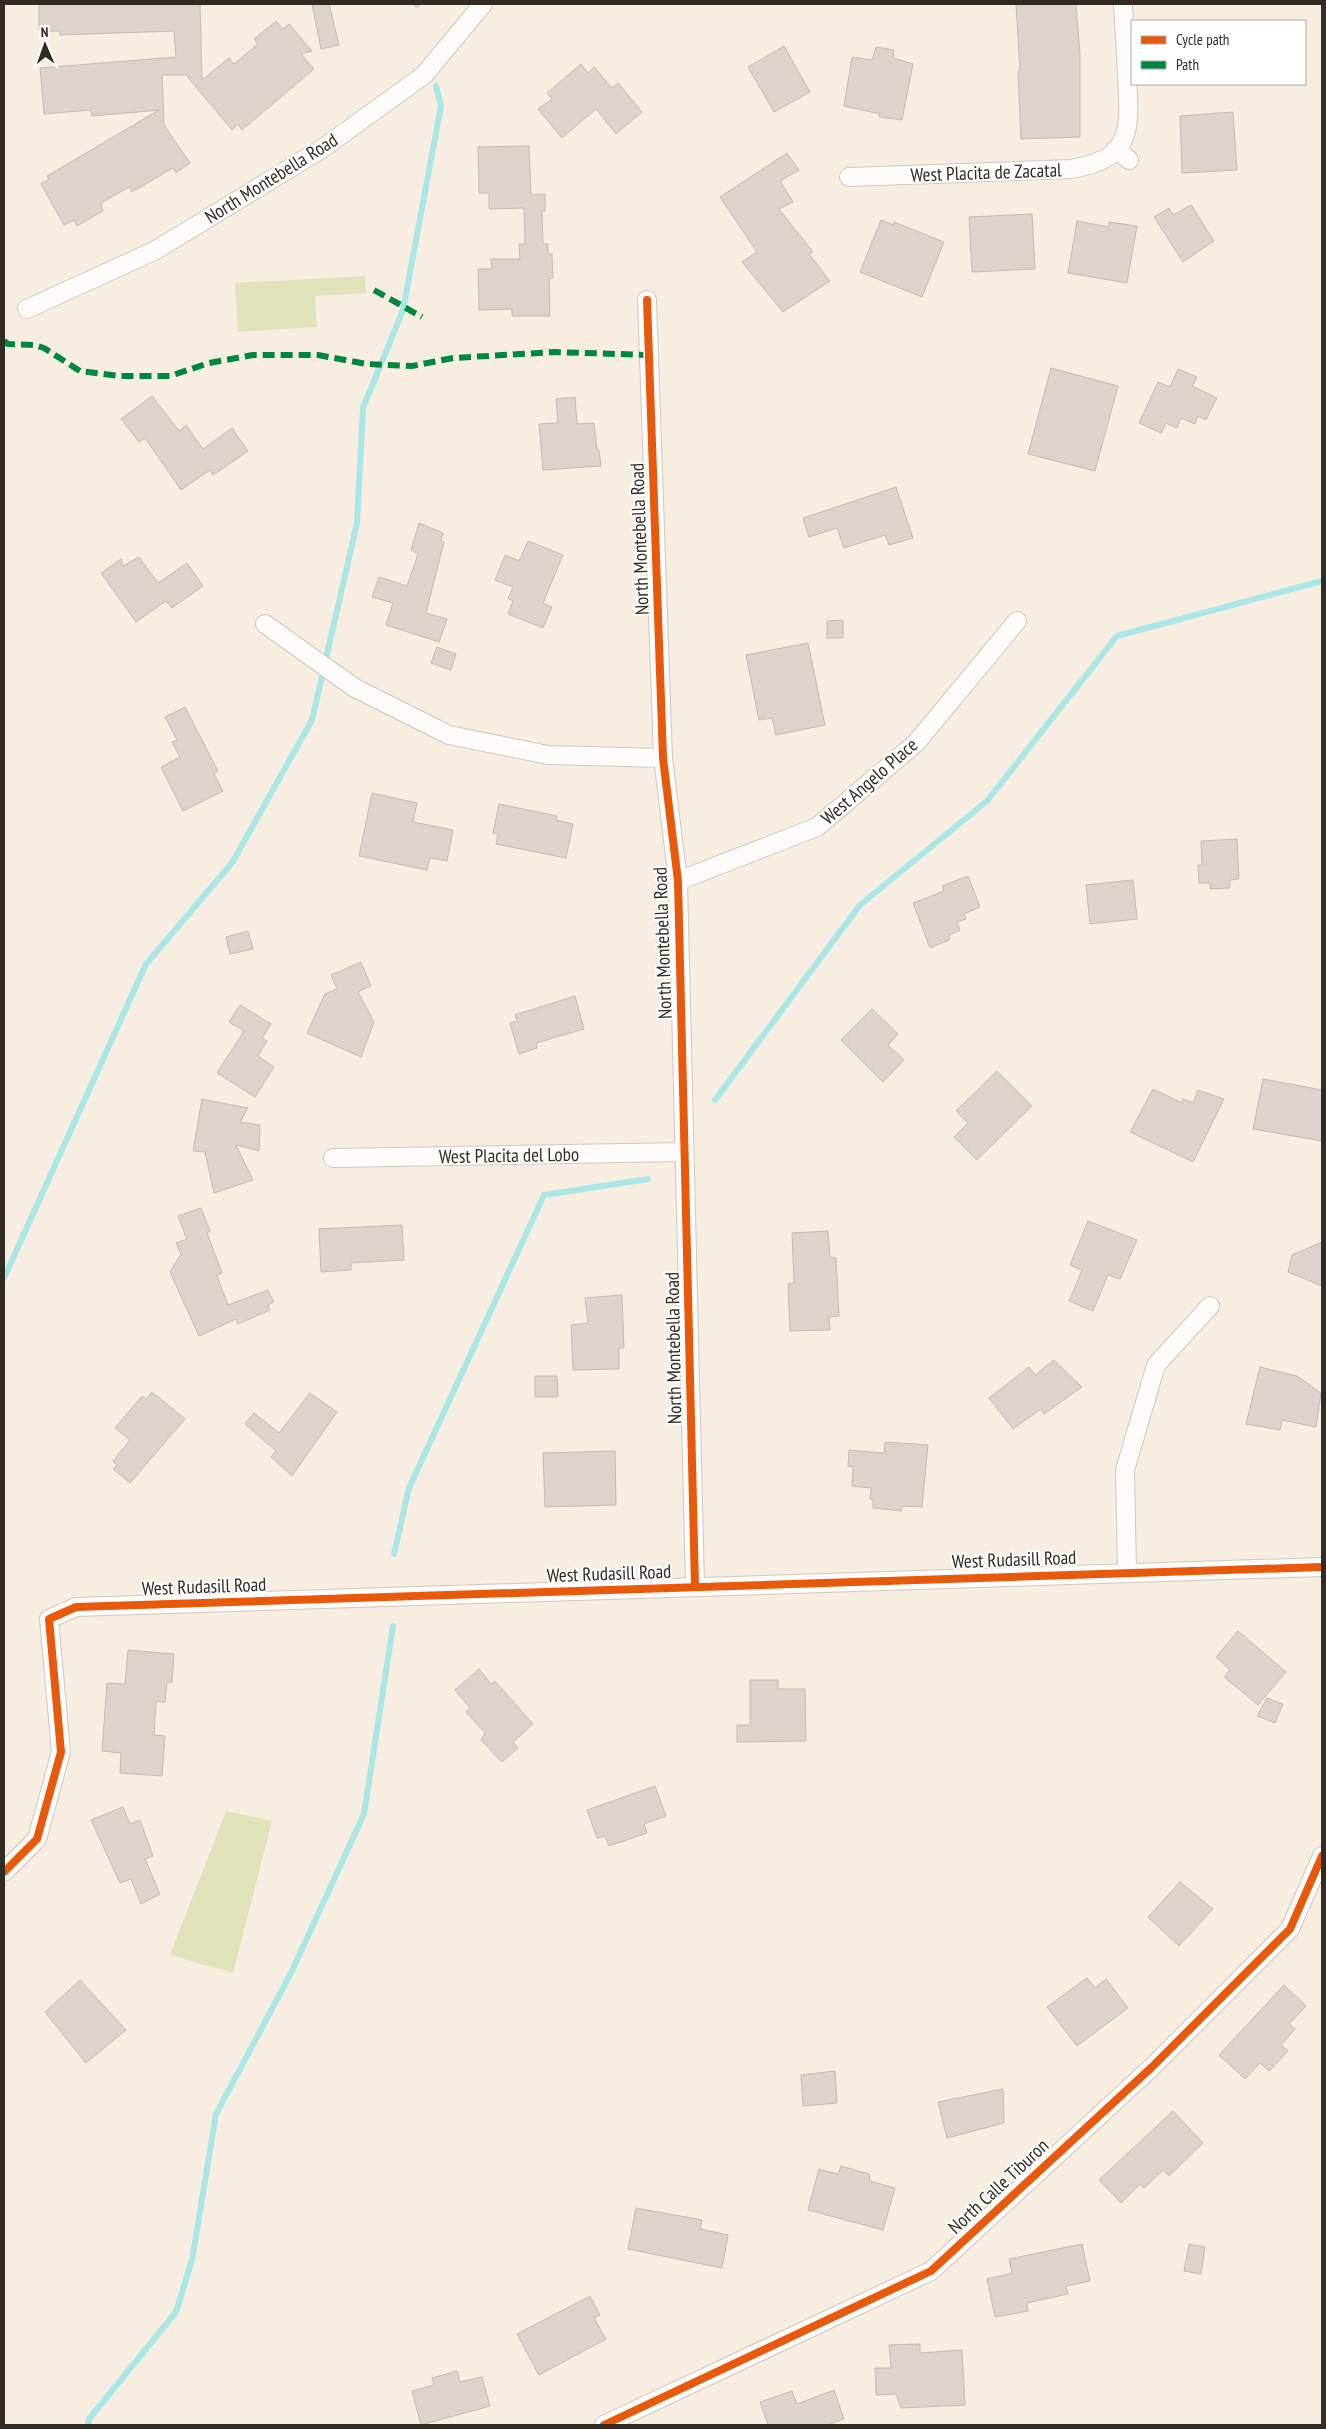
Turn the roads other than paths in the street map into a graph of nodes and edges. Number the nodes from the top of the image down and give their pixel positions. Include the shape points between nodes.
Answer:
1 (483, 4) edge
2 (1123, 4) edge
3 (849, 177) dead end
4 (647, 300) dead end
5 (27, 309) dead end
6 (1017, 621) dead end
7 (265, 624) dead end
8 (663, 758) junction
9 (678, 881) junction
10 (684, 1152) junction
11 (333, 1158) dead end
12 (1210, 1306) dead end
13 (1322, 1567) edge
14 (1127, 1572) junction
15 (695, 1586) junction
16 (1322, 1856) edge
17 (4, 1872) edge
18 (604, 2425) edge

1 - 5 street, North Montebella Road via 424,75 323,148 156,250
2 - 3 street, West Placita de Zacatal via 1129,114 1123,155 1070,169
4 - 8 street, North Montebella Road
6 - 9 street, West Angelo Place via 916,743 817,827
7 - 8 street via 355,688 449,735 548,755
8 - 9 street, North Montebella Road
9 - 10 street, North Montebella Road
10 - 11 street, West Placita del Lobo
10 - 15 street, North Montebella Road
12 - 14 street via 1156,1365 1125,1470
13 - 14 street, West Rudasill Road
14 - 15 street, West Rudasill Road
15 - 17 street, West Rudasill Road via 76,1607 49,1620 61,1752 37,1839
16 - 18 street, North Calle Tiburon via 1290,1929 1152,2067 931,2271

